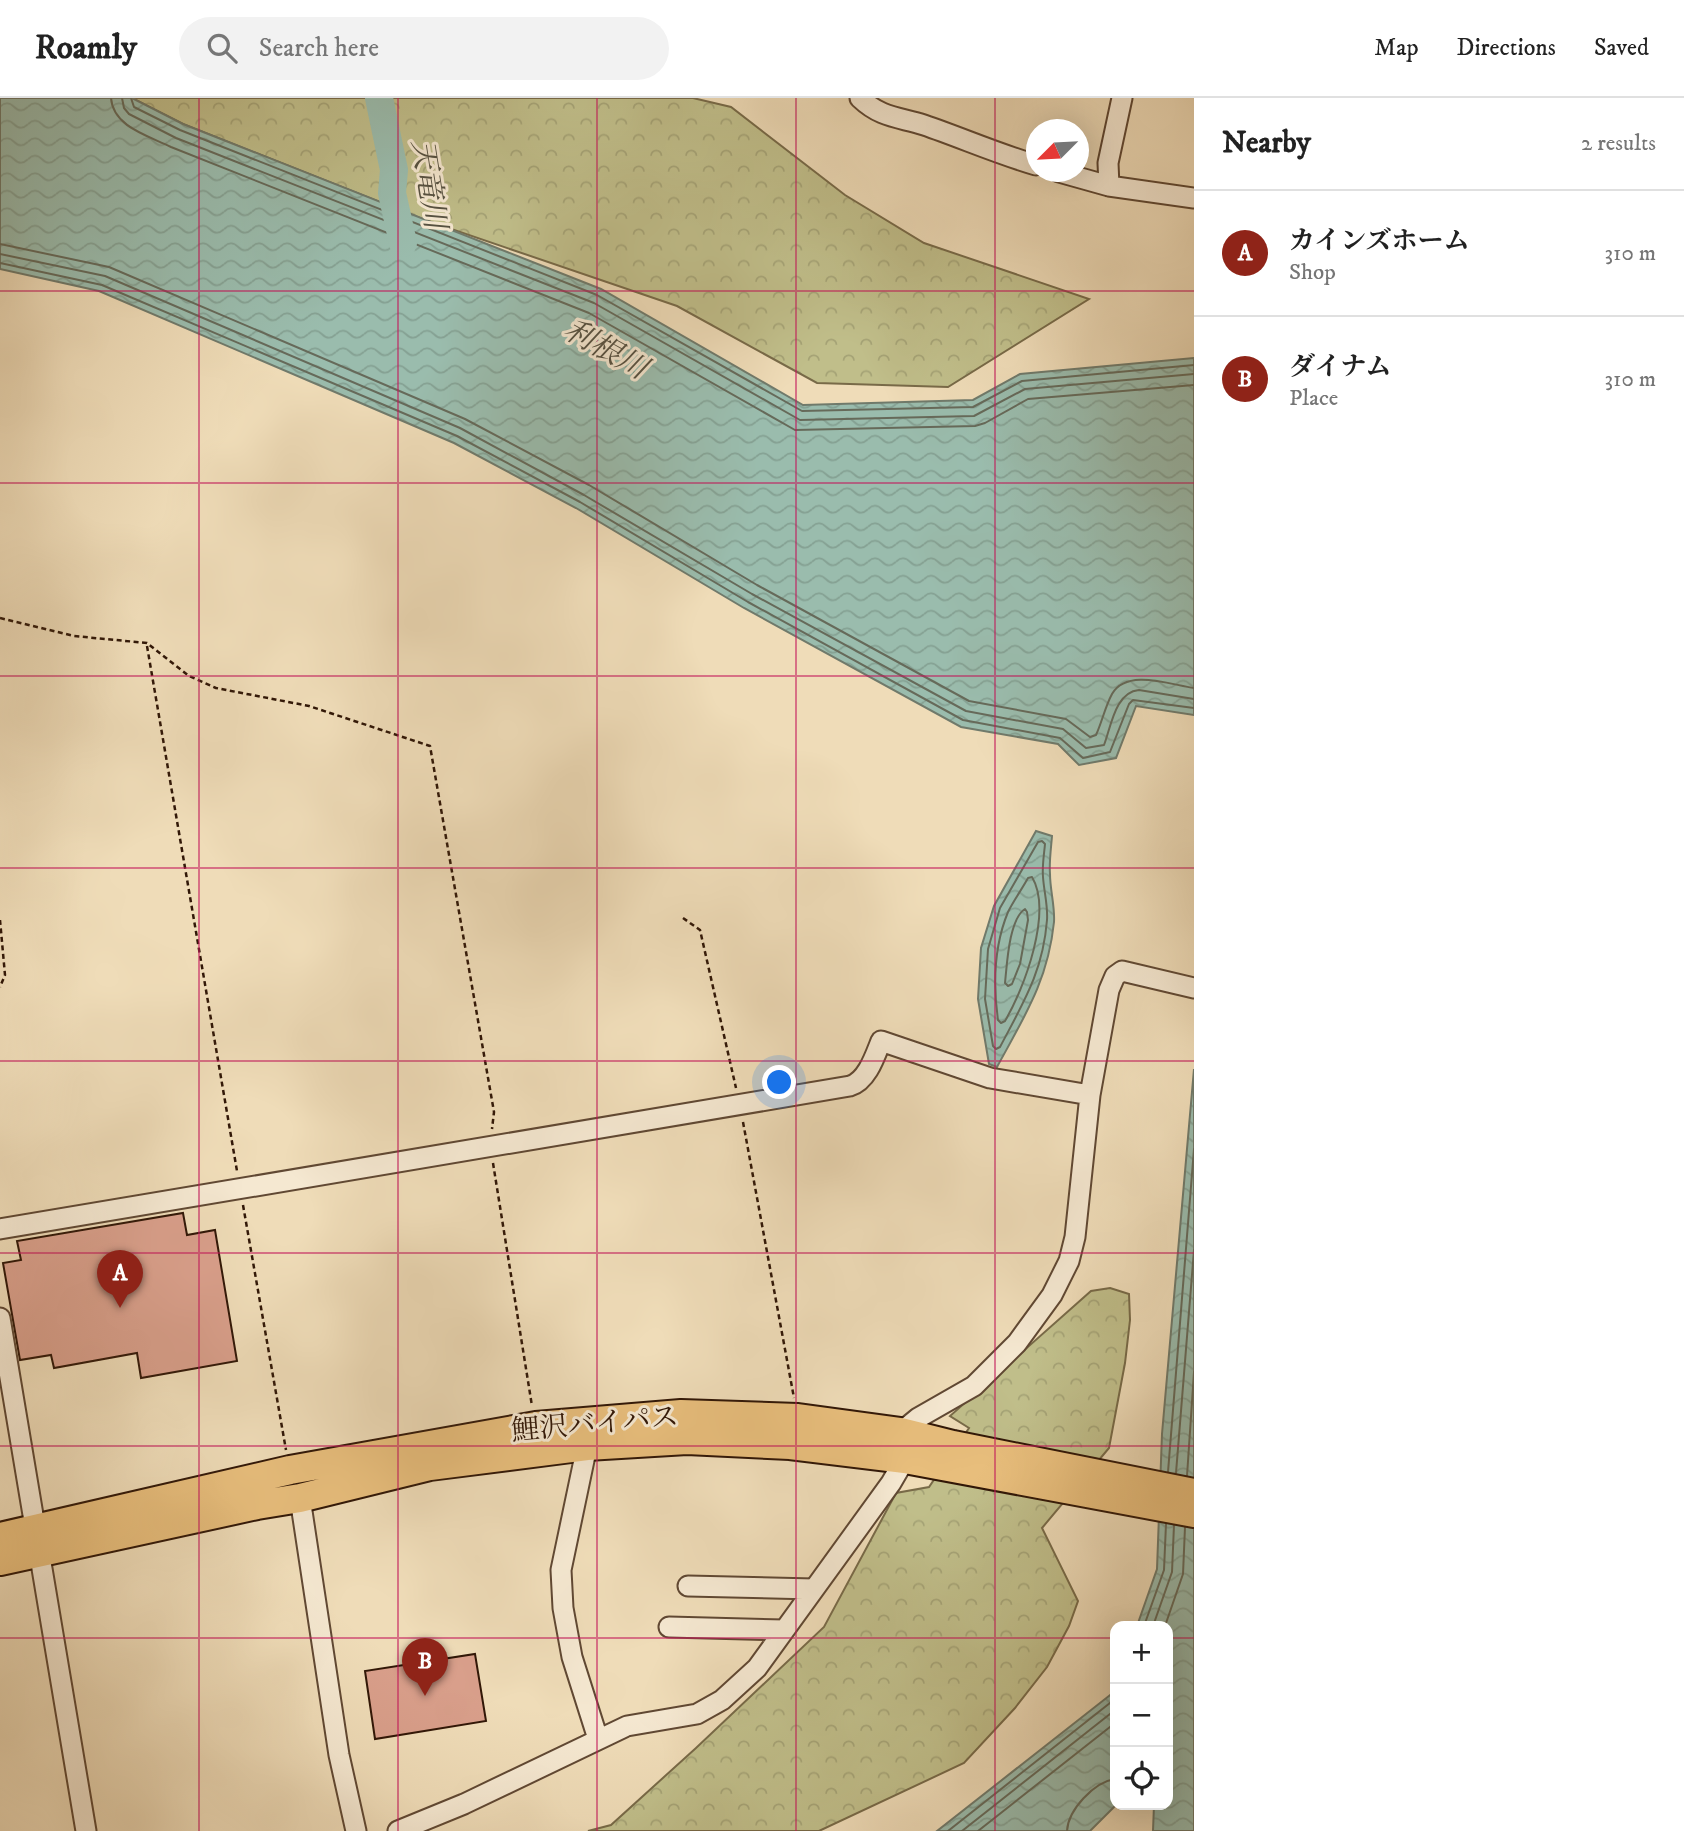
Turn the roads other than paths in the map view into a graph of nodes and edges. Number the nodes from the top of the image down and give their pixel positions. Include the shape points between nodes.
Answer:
1 (860, 98) edge
2 (1122, 98) edge
3 (1026, 161) edge
4 (1089, 180) edge
5 (1109, 186) junction
6 (1194, 198) edge
7 (1194, 988) edge
8 (1090, 1095) junction
9 (0, 1230) edge
10 (0, 1318) edge
11 (587, 1446) junction
12 (903, 1446) junction
13 (946, 1456) junction
14 (1194, 1493) edge
15 (300, 1498) junction
16 (1194, 1513) edge
17 (0, 1538) edge
18 (39, 1541) junction
19 (0, 1562) edge
20 (688, 1586) dead end
21 (814, 1589) junction
22 (669, 1627) dead end
23 (784, 1630) junction
24 (598, 1739) junction
25 (86, 1831) edge
26 (356, 1831) edge
27 (398, 1831) edge

1 - 3 street via 889,117
2 - 5 street via 1108,163
4 - 5 street
5 - 6 street
7 - 8 street via 1122,971 1115,976
8 - 9 street via 990,1078 881,1041 857,1083
8 - 12 street via 1075,1237 1052,1294 1017,1343 974,1386 918,1418
10 - 18 street
11 - 12 highway, 鯉沢バイパス via 687,1440
11 - 15 highway, 鯉沢バイパス via 430,1466
11 - 24 street via 561,1570 572,1657
12 - 13 highway, 鯉沢バイパス
12 - 18 highway, 鯉沢バイパス via 798,1418 681,1414 536,1426 290,1470
12 - 21 street via 891,1483
13 - 14 highway, 鯉沢バイパス
13 - 16 highway, 鯉沢バイパス
15 - 18 highway, 鯉沢バイパス
15 - 26 street via 339,1755
17 - 18 highway, 鯉沢バイパス
18 - 19 highway, 鯉沢バイパス
18 - 25 street
20 - 21 street
21 - 23 street
22 - 23 street
23 - 24 street via 757,1668 722,1700 697,1714 627,1726
24 - 27 street

